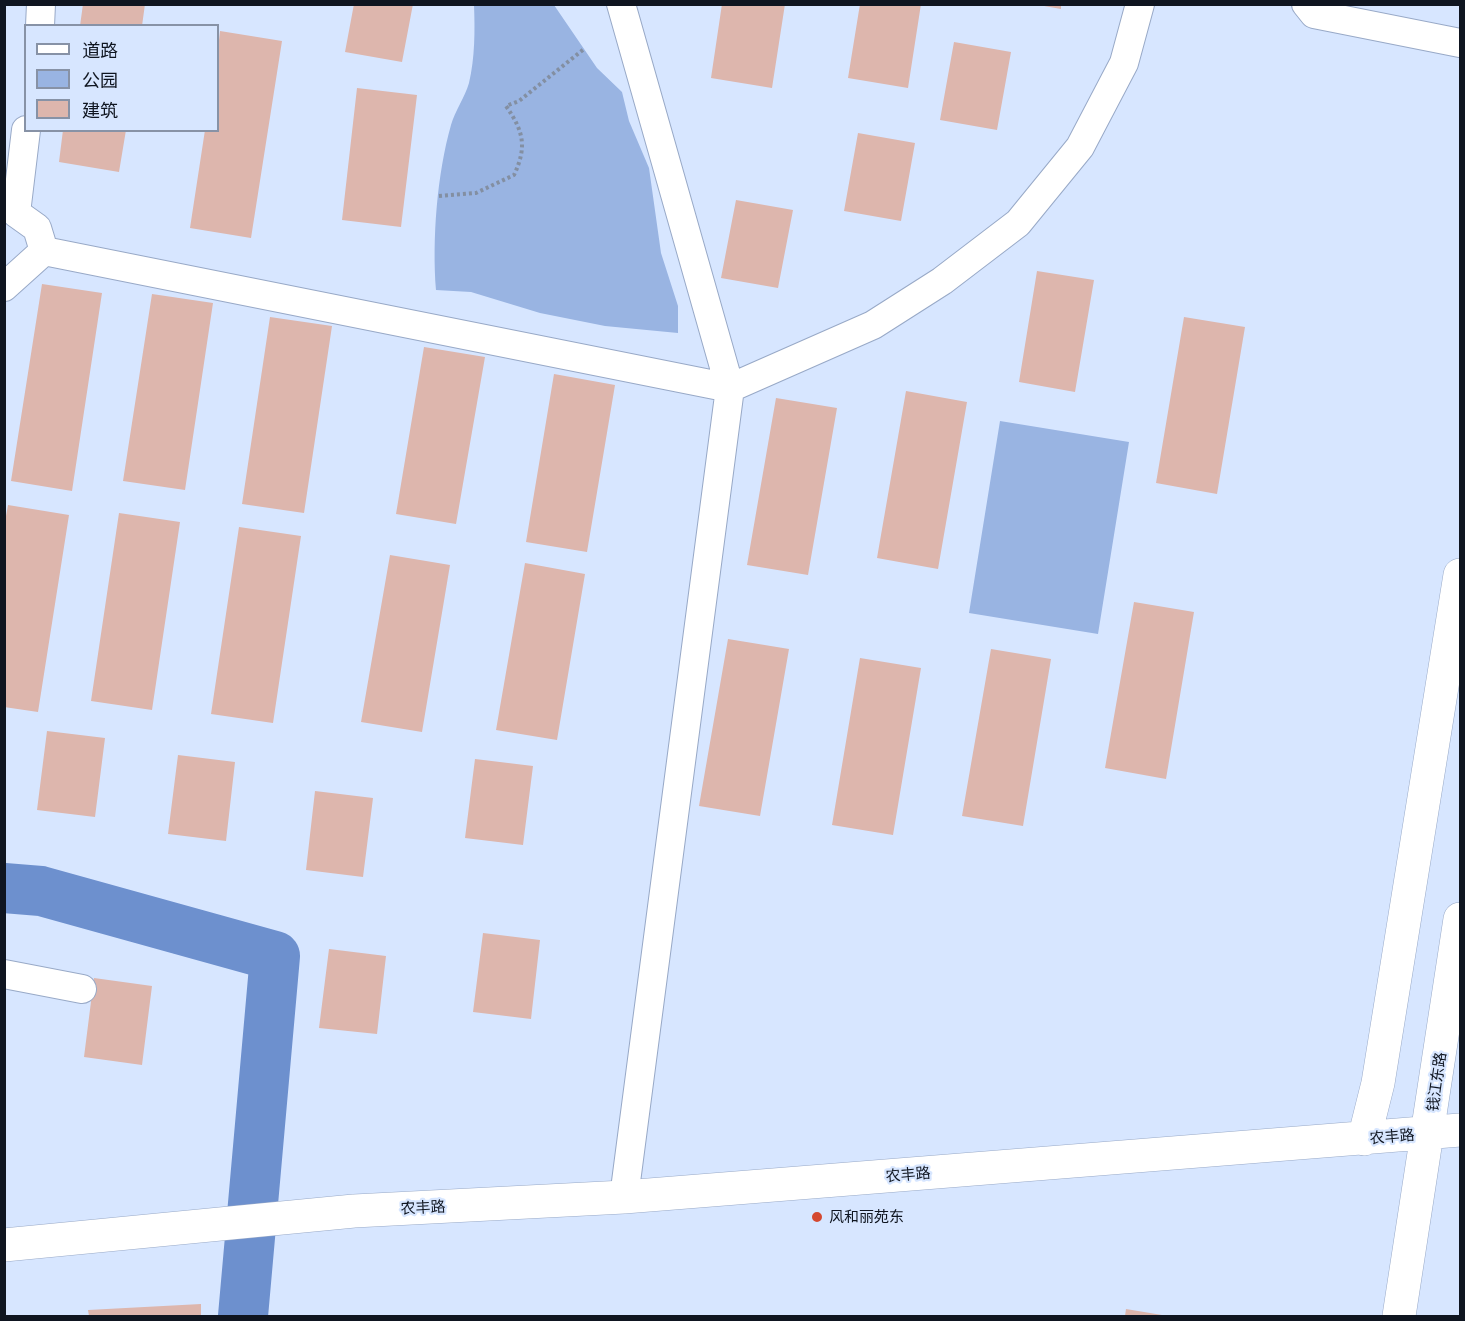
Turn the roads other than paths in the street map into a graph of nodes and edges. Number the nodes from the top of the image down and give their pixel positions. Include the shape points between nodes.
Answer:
1 (41, 4) edge
2 (621, 4) edge
3 (1140, 4) edge
4 (1306, 4) edge
5 (40, 24) edge
6 (1461, 43) edge
7 (26, 132) edge
8 (44, 251) junction
9 (4, 287) edge
10 (730, 388) junction
11 (1459, 592) edge
12 (1461, 919) edge
13 (4, 974) edge
14 (82, 990) dead end
15 (1445, 1132) edge
16 (1364, 1139) junction
17 (624, 1197) junction
18 (4, 1245) edge
19 (1399, 1317) edge

1 - 5 street
2 - 10 street
3 - 10 street via 1124,63 1080,147 1018,223 942,281 873,325
4 - 6 street via 1314,14
7 - 8 street via 16,213 37,228
8 - 9 street
8 - 10 street
10 - 17 street
11 - 16 main road via 1378,1083
12 - 15 main road, 钱江东路
13 - 14 street
15 - 16 main road, 农丰路
15 - 19 main road, 钱江东路
16 - 17 main road, 农丰路
17 - 18 main road, 农丰路 via 354,1211

